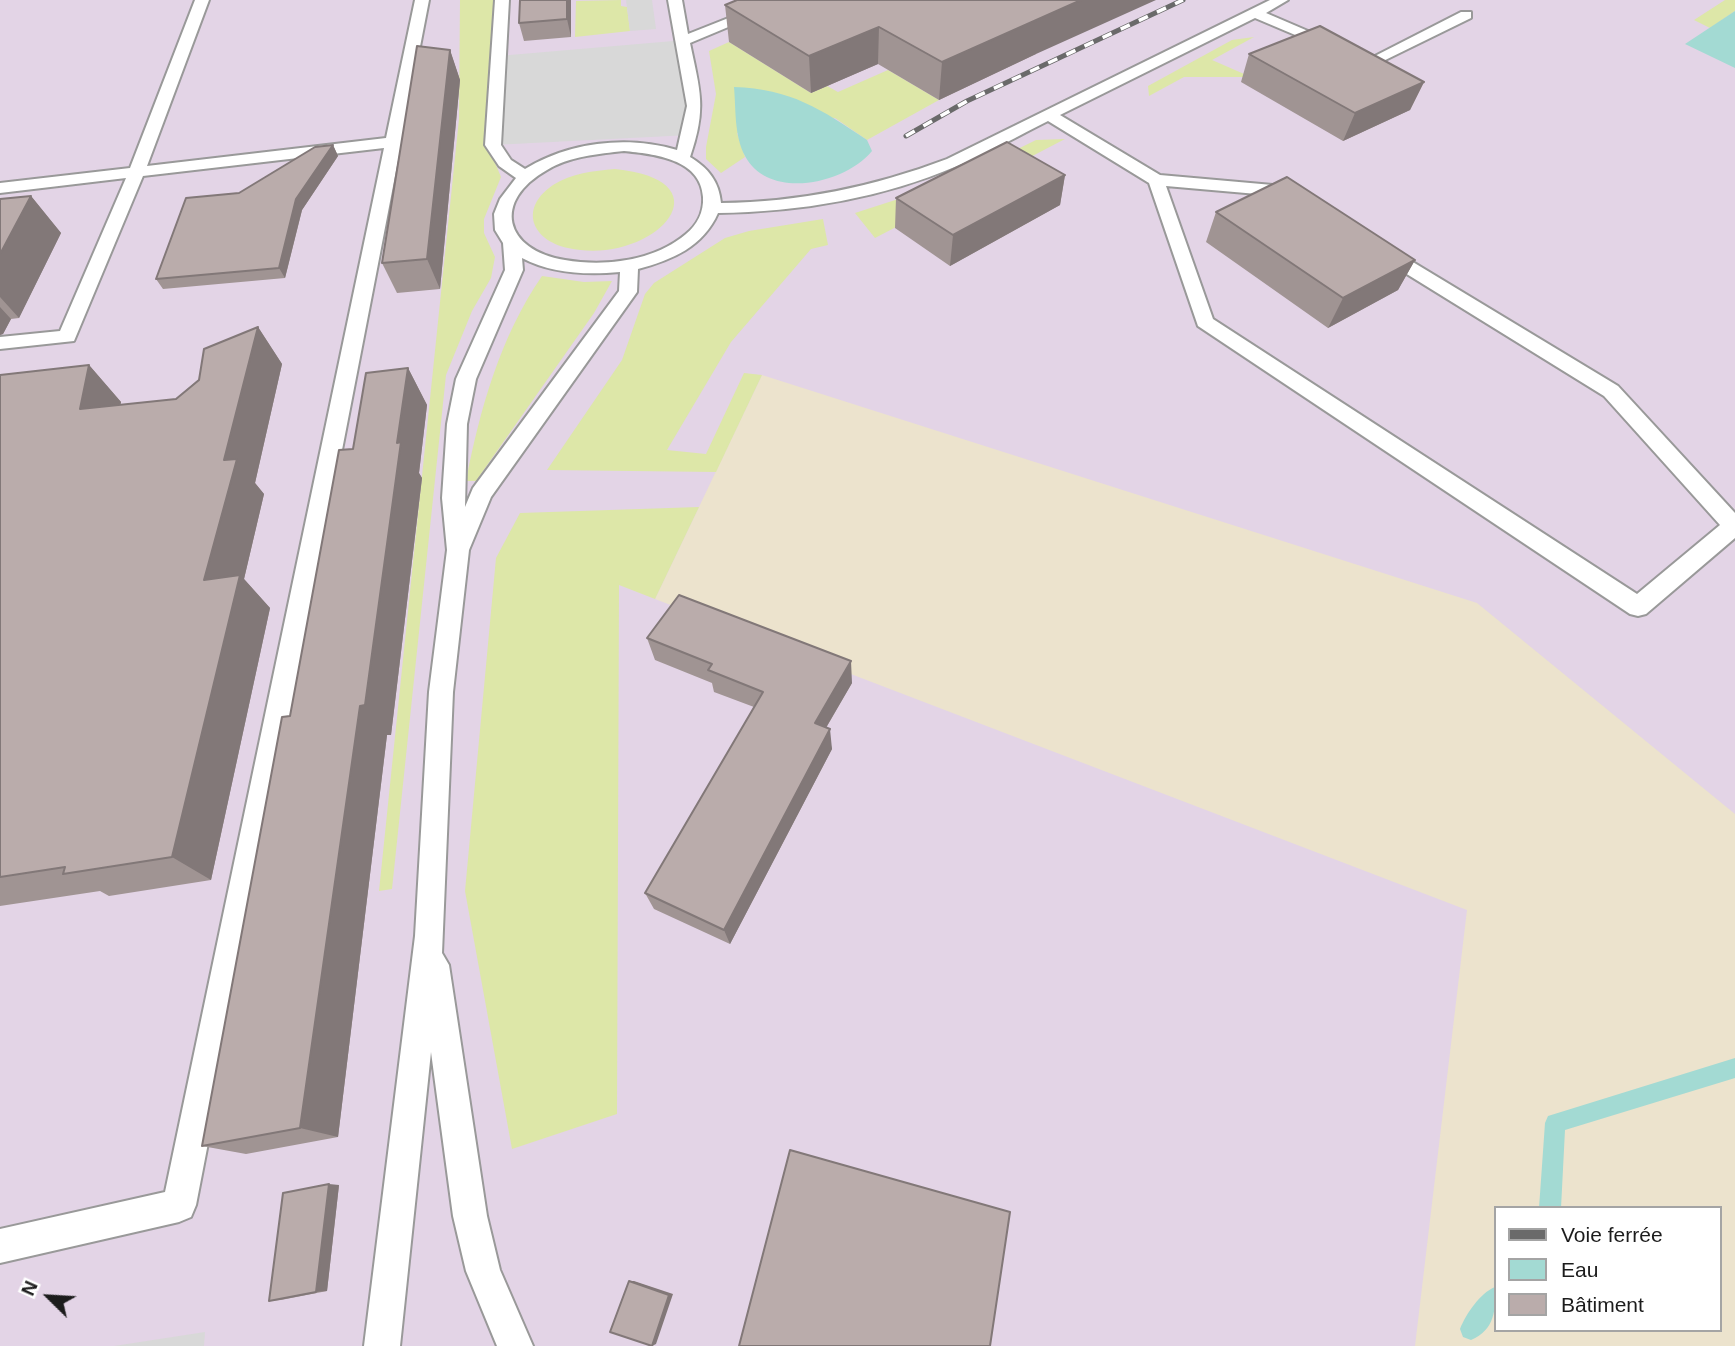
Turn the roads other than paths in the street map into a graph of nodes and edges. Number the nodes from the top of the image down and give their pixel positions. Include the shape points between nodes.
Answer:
1 (202, 0) edge
2 (422, 0) edge
3 (502, 0) edge
4 (675, 0) edge
5 (786, 0) edge
6 (1282, 0) edge
7 (1254, 13) junction
8 (1466, 15) dead end
9 (685, 40) junction
10 (1049, 115) junction
11 (395, 142) junction
12 (681, 158) junction
13 (137, 172) junction
14 (526, 177) junction
15 (1156, 180) junction
16 (0, 188) edge
17 (1307, 205) edge
18 (713, 208) junction
19 (512, 240) junction
20 (1366, 241) edge
21 (629, 265) junction
22 (0, 342) edge
23 (458, 550) junction
24 (429, 936) junction
25 (0, 1246) edge
26 (382, 1346) edge
27 (514, 1346) edge

1 - 13 lane
2 - 11 lane
3 - 14 lane via 493,145 505,163
4 - 9 lane
5 - 9 lane
6 - 7 lane
7 - 8 lane via 1371,63
7 - 10 lane
9 - 12 lane via 695,106
10 - 15 lane
10 - 18 lane via 953,162 880,188 801,204
11 - 13 lane
11 - 25 lane via 180,1205
12 - 14 lane via 655,149 592,149 560,158
12 - 18 lane via 702,171 713,188
13 - 16 lane
13 - 22 lane via 67,337
14 - 19 lane via 513,188 503,208 504,229
15 - 17 lane via 1284,191
15 - 20 lane via 1205,322 1638,607 1734,526 1611,391
18 - 21 lane via 702,228 681,246
19 - 21 lane via 517,248 543,262 565,267
19 - 23 lane via 513,270 467,379 457,424 453,498
21 - 23 lane via 628,292 481,494
23 - 24 lane via 441,692
24 - 26 lane
24 - 27 lane via 470,1216 483,1271

